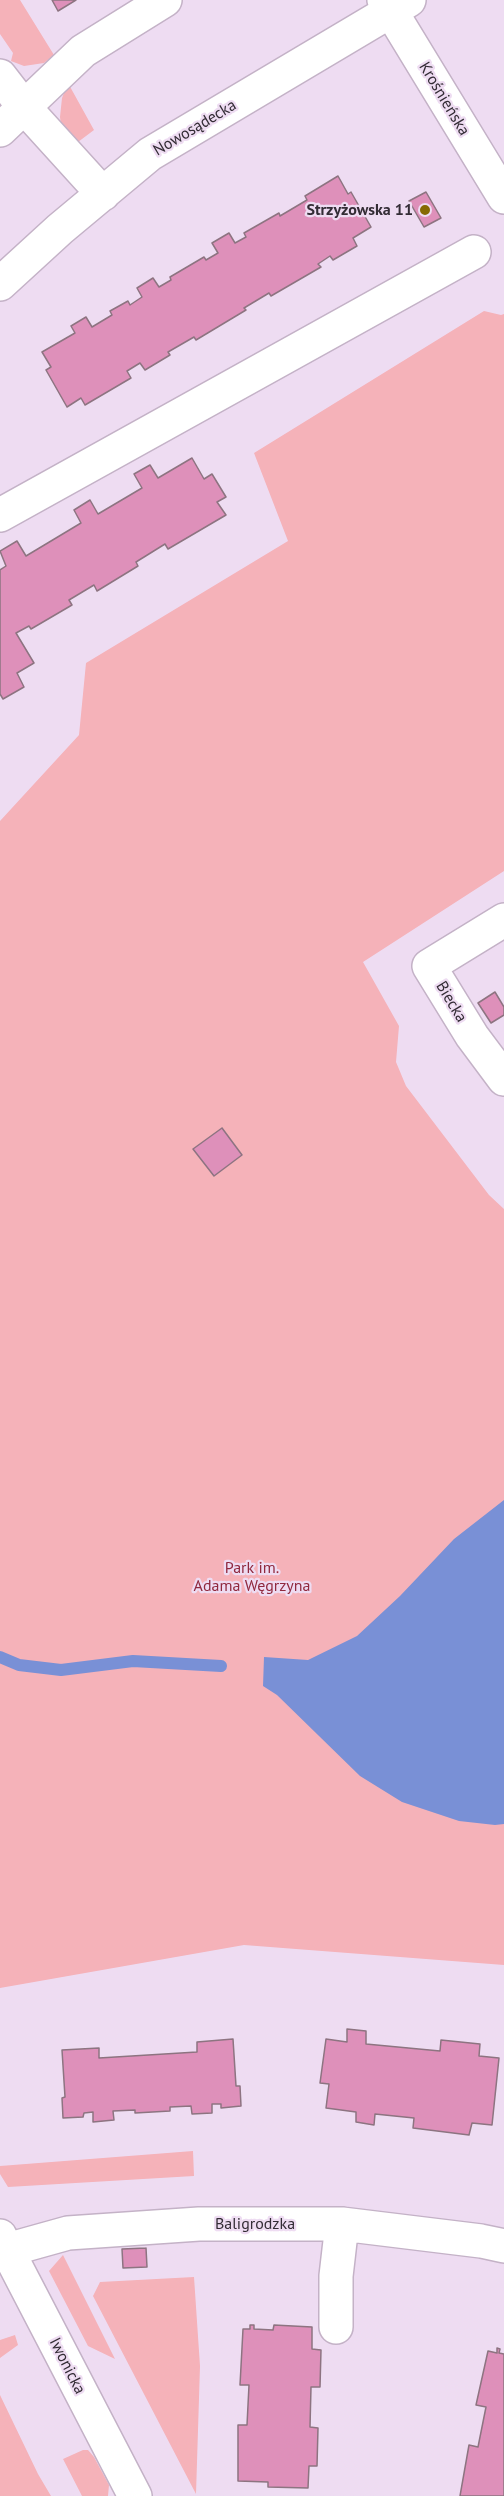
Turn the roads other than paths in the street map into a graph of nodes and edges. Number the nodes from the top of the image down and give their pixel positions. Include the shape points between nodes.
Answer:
1 (165, 0) edge
2 (395, 4) edge
3 (0, 76) edge
4 (24, 107) junction
5 (0, 130) edge
6 (103, 194) junction
7 (504, 197) edge
8 (474, 252) dead end
9 (0, 284) edge
10 (0, 515) edge
11 (504, 920) edge
12 (504, 1079) edge
13 (342, 2224) junction
14 (4, 2243) edge
15 (504, 2246) edge
16 (336, 2327) dead end
17 (135, 2496) edge

1 - 4 street via 83,51
2 - 6 street, Nowosądecka via 150,154
2 - 7 street, Krośnieńska
3 - 4 street
4 - 5 street
4 - 6 street
6 - 9 street, Nowosądecka
8 - 10 street
11 - 12 street, Biecka via 429,966
13 - 14 street, Baligrodzka via 199,2224 68,2233
13 - 15 street, Baligrodzka
13 - 16 street
14 - 17 street, Iwonicka

